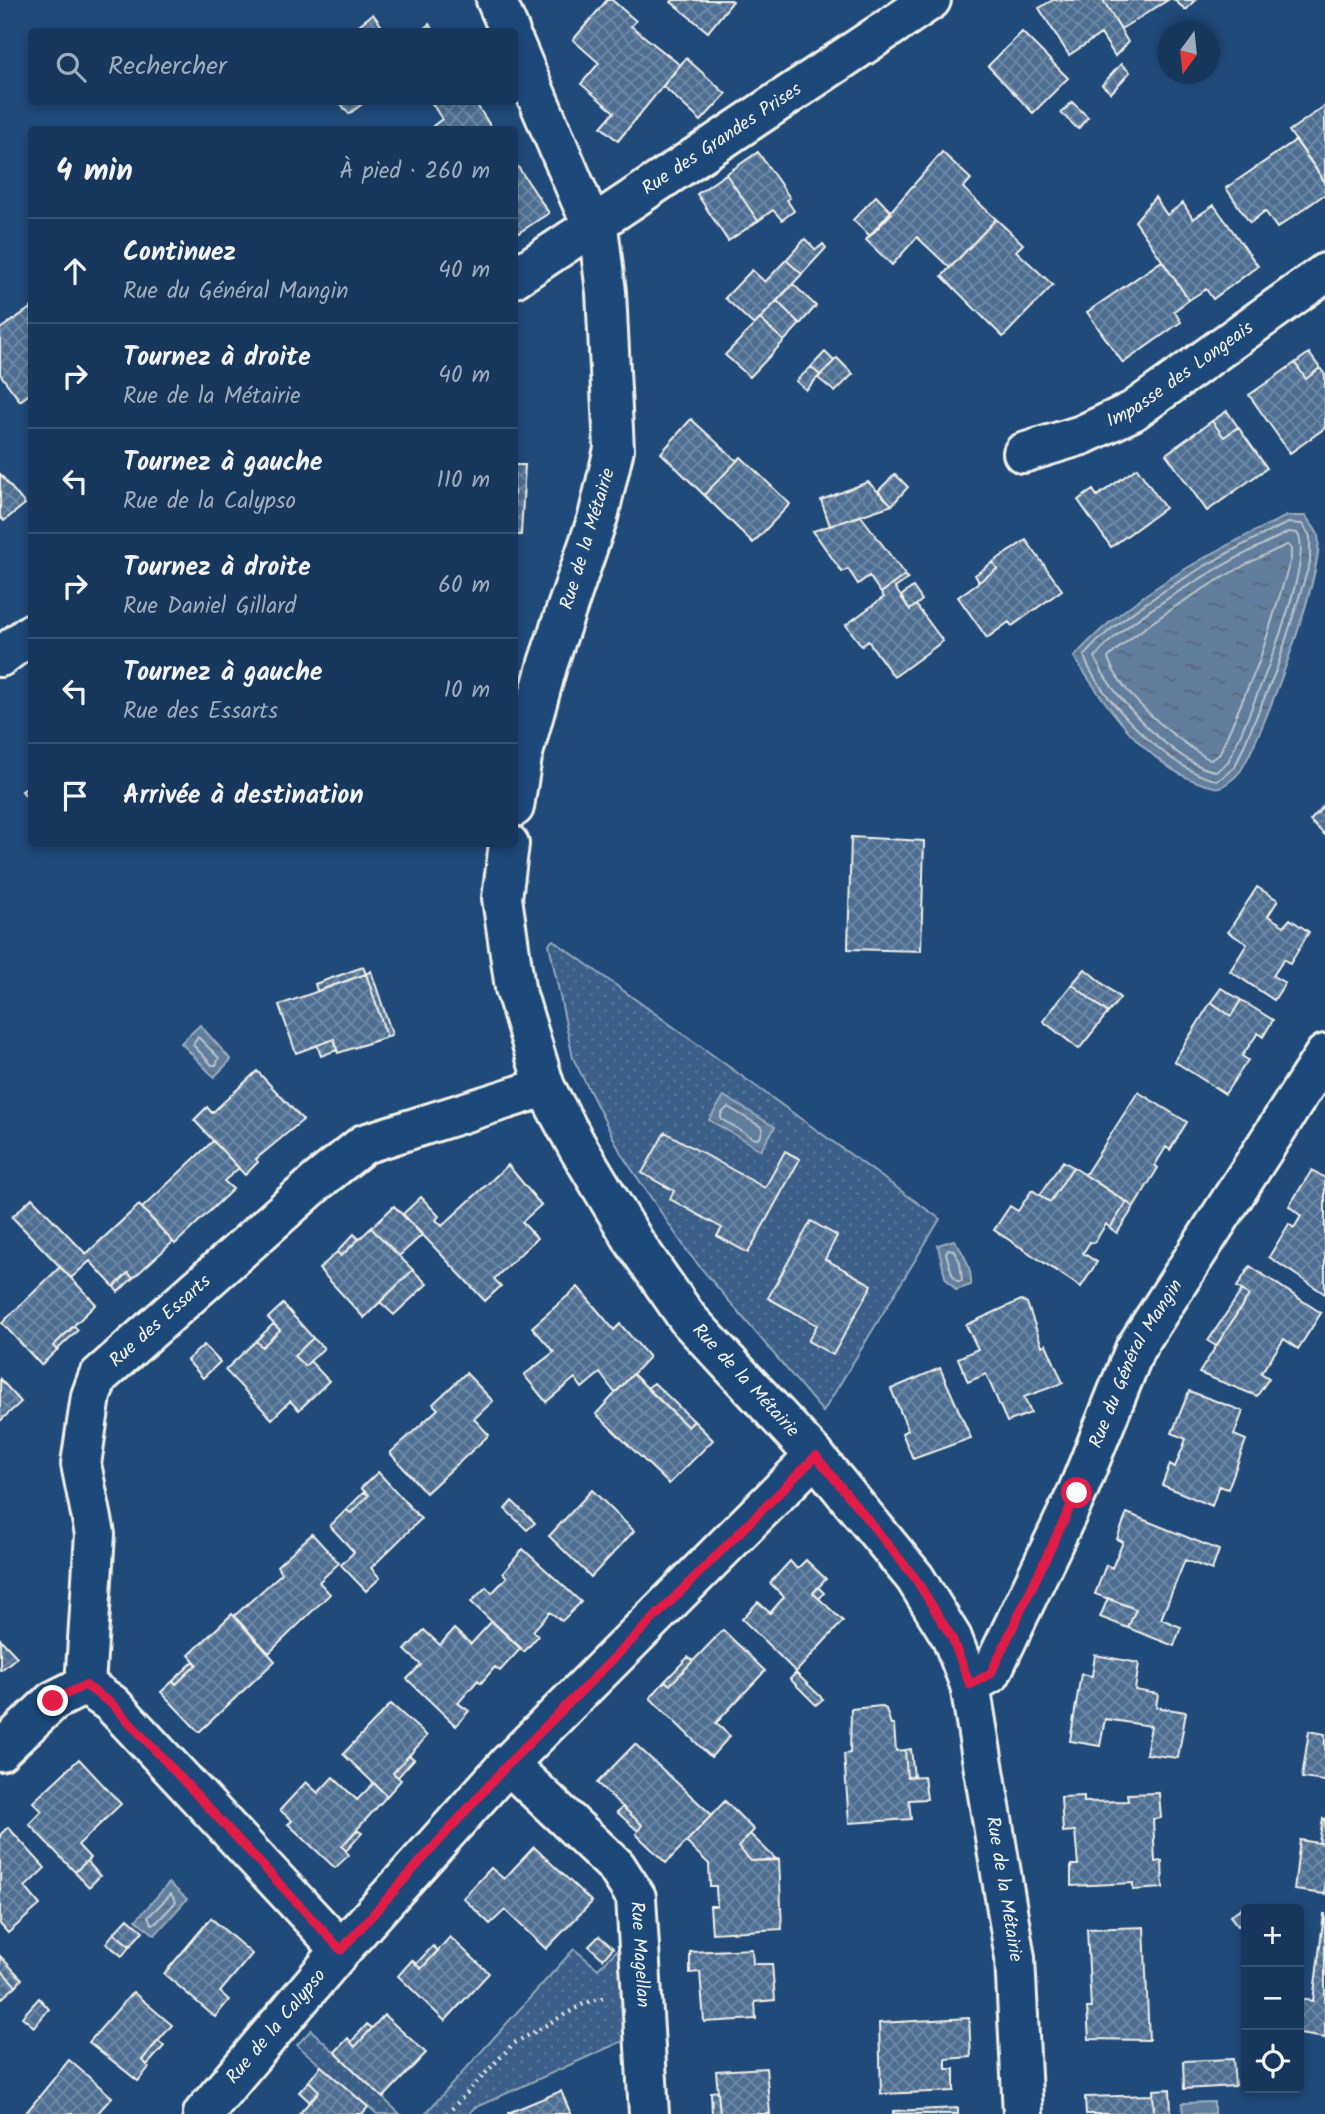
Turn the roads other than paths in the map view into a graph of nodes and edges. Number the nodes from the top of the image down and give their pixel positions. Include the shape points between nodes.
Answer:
1 (496, 0) edge
2 (931, 0) edge
3 (508, 28) edge
4 (518, 52) edge
5 (594, 225) junction
6 (1325, 273) edge
7 (518, 275) edge
8 (1023, 453) dead end
9 (28, 636) edge
10 (0, 657) edge
11 (518, 782) edge
12 (509, 847) edge
13 (1325, 1054) edge
14 (545, 1087) junction
15 (816, 1456) junction
16 (85, 1685) junction
17 (970, 1685) junction
18 (0, 1751) edge
19 (508, 1764) junction
20 (341, 1950) junction
21 (204, 2114) edge
22 (649, 2114) edge
23 (1023, 2114) edge

1 - 3 street
2 - 5 street, Rue des Grandes Prises
4 - 5 street, Rue de la Métairie
5 - 7 street, Rue des Grandes Prises
5 - 11 street, Rue de la Métairie via 606,292 614,450
6 - 8 street, Impasse des Longeais via 1133,411 1083,435
9 - 10 street
12 - 14 street, Rue de la Métairie via 502,898 515,988
13 - 17 street, Rue du Général Mangin via 1135,1349 1077,1493 991,1673
14 - 15 street, Rue de la Métairie via 635,1243 688,1319
14 - 16 street, Rue des Essarts via 364,1144 98,1377 81,1464 95,1534
15 - 17 street, Rue de la Métairie via 915,1578 952,1638
15 - 19 street, Rue de la Calypso
16 - 18 street via 53,1701
16 - 20 street via 112,1704
17 - 23 street, Rue de la Métairie via 1015,1958
19 - 20 street, Rue de la Calypso
19 - 22 street, Rue Magellan via 626,1877 636,1897
20 - 21 street, Rue de la Calypso

